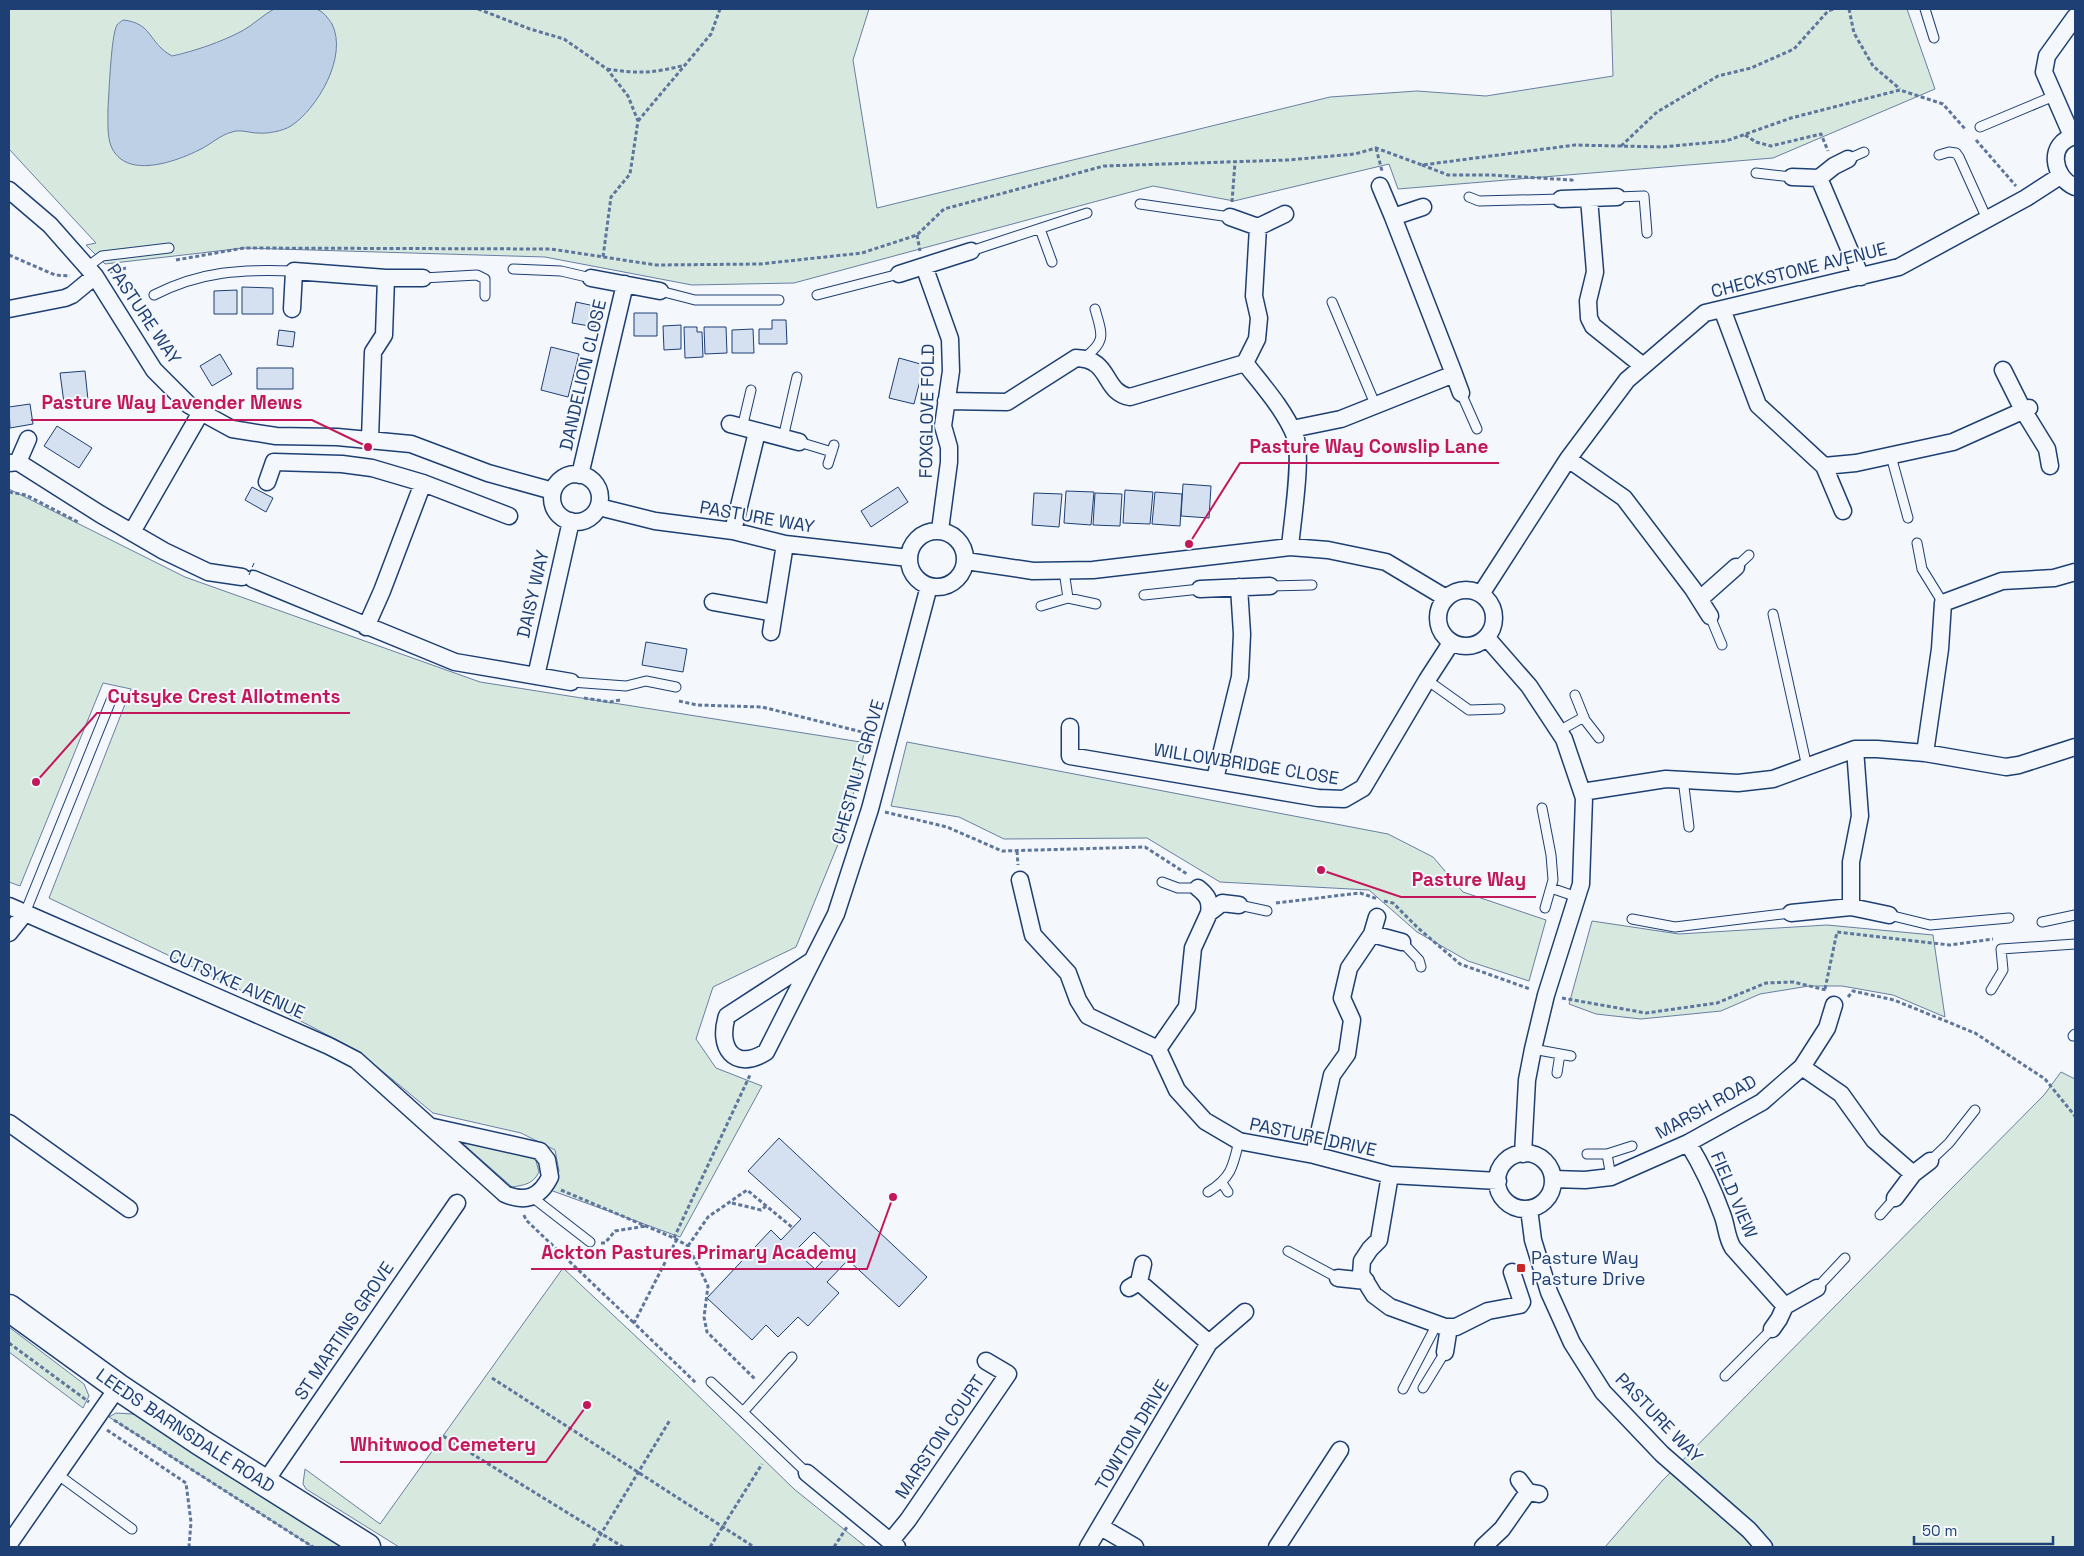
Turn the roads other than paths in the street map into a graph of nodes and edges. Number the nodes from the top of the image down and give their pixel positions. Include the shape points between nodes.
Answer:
1 (1925, 9) edge
2 (2075, 17) edge
3 (1934, 38) dead end
4 (2054, 96) junction
5 (1980, 127) dead end
6 (2074, 136) edge
7 (1864, 152) dead end
8 (1939, 155) dead end
9 (1841, 162) joint
10 (1756, 173) dead end
11 (2060, 176) junction
12 (1792, 177) joint
13 (1819, 178) junction
14 (1380, 186) dead end
15 (2075, 187) edge
16 (9, 190) edge
17 (1469, 197) dead end
18 (1617, 197) joint
19 (1586, 198) junction
20 (1561, 199) joint
21 (1140, 204) dead end
22 (1423, 207) dead end
23 (1087, 213) dead end
24 (1285, 214) dead end
25 (1230, 217) joint
26 (1393, 218) junction
27 (1986, 219) junction
28 (1258, 227) junction
29 (1040, 229) junction
30 (1647, 233) dead end
31 (169, 248) dead end
32 (971, 252) joint
33 (1052, 262) dead end
34 (924, 266) junction
35 (513, 269) dead end
36 (294, 271) junction
37 (91, 272) junction
38 (899, 274) joint
39 (1861, 276) junction
40 (386, 278) junction
41 (423, 278) joint
42 (591, 278) joint
43 (625, 284) junction
44 (660, 291) joint
45 (154, 295) dead end
46 (817, 295) dead end
47 (485, 296) dead end
48 (780, 300) dead end
49 (1332, 302) dead end
50 (9, 309) edge
51 (292, 309) dead end
52 (1094, 309) dead end
53 (1722, 309) junction
54 (1084, 358) junction
55 (1245, 363) junction
56 (1643, 366) junction
57 (2003, 370) dead end
58 (1454, 374) junction
59 (797, 377) dead end
60 (751, 390) dead end
61 (1461, 392) joint
62 (946, 401) junction
63 (1375, 404) junction
64 (2026, 409) junction
65 (201, 412) junction
66 (743, 428) junction
67 (1477, 428) dead end
68 (1292, 429) junction
69 (28, 439) dead end
70 (370, 439) junction
71 (791, 440) junction
72 (1891, 456) junction
73 (1568, 459) junction
74 (13, 462) edge
75 (828, 464) dead end
76 (1824, 466) junction
77 (2050, 466) dead end
78 (580, 475) junction
79 (267, 482) dead end
80 (423, 483) junction
81 (554, 491) junction
82 (599, 507) junction
83 (1843, 511) dead end
84 (509, 516) dead end
85 (1908, 518) dead end
86 (570, 521) junction
87 (940, 530) junction
88 (733, 531) junction
89 (132, 532) junction
90 (1917, 543) dead end
91 (785, 544) junction
92 (1290, 547) junction
93 (1749, 555) dead end
94 (909, 558) junction
95 (966, 561) junction
96 (1736, 567) joint
97 (1064, 571) junction
98 (2075, 572) edge
99 (1312, 585) dead end
100 (929, 586) junction
101 (1270, 586) joint
102 (1240, 587) junction
103 (1200, 589) joint
104 (1481, 594) junction
105 (1144, 595) dead end
106 (1068, 598) junction
107 (1446, 598) junction
108 (1700, 599) junction
109 (713, 602) dead end
110 (1943, 603) junction
111 (1096, 604) dead end
112 (1041, 606) dead end
113 (774, 613) junction
114 (1772, 614) dead end
115 (1710, 616) joint
116 (366, 627) junction
117 (770, 632) dead end
118 (1487, 638) junction
119 (1451, 643) junction
120 (1722, 645) dead end
121 (536, 676) junction
122 (1427, 680) junction
123 (571, 682) joint
124 (676, 687) dead end
125 (114, 693) dead end
126 (1575, 695) dead end
127 (1500, 709) dead end
128 (1584, 717) junction
129 (1070, 727) dead end
130 (1559, 731) junction
131 (1599, 738) dead end
132 (2075, 747) edge
133 (1855, 749) junction
134 (1925, 753) junction
135 (1807, 767) junction
136 (1215, 779) junction
137 (1683, 779) junction
138 (1582, 792) junction
139 (1542, 808) dead end
140 (1689, 827) dead end
141 (1020, 880) dead end
142 (1162, 882) dead end
143 (1198, 888) joint
144 (1551, 888) junction
145 (1577, 897) junction
146 (9, 906) edge
147 (1239, 906) joint
148 (1850, 907) junction
149 (1545, 908) dead end
150 (24, 912) junction
151 (1267, 912) dead end
152 (1209, 913) junction
153 (1791, 913) joint
154 (1889, 915) joint
155 (2075, 915) edge
156 (1377, 917) dead end
157 (2009, 918) dead end
158 (1632, 919) dead end
159 (2042, 922) dead end
160 (9, 933) edge
161 (1372, 934) junction
162 (1402, 942) joint
163 (2075, 944) edge
164 (810, 962) junction
165 (1421, 967) dead end
166 (1991, 990) dead end
167 (1836, 1000) road end
168 (1158, 1049) junction
169 (1533, 1049) junction
170 (1560, 1054) junction
171 (1571, 1056) dead end
172 (1802, 1067) junction
173 (1557, 1073) dead end
174 (1975, 1110) dead end
175 (9, 1123) edge
176 (433, 1127) junction
177 (1239, 1142) junction
178 (1688, 1143) junction
179 (1632, 1146) dead end
180 (1523, 1154) junction
181 (1587, 1154) dead end
182 (1607, 1154) junction
183 (1314, 1155) junction
184 (1930, 1161) joint
185 (1913, 1174) junction
186 (1390, 1175) junction
187 (1611, 1177) junction
188 (1553, 1179) junction
189 (1498, 1181) junction
190 (1222, 1183) junction
191 (1208, 1192) dead end
192 (1228, 1192) dead end
193 (524, 1198) junction
194 (1895, 1198) joint
195 (456, 1203) dead end
196 (129, 1209) dead end
197 (1530, 1209) junction
198 (1880, 1215) dead end
199 (590, 1242) road end
200 (1288, 1251) dead end
201 (1845, 1258) dead end
202 (1143, 1264) dead end
203 (1512, 1272) dead end
204 (1338, 1278) joint
205 (1366, 1281) junction
206 (1816, 1288) joint
207 (1785, 1306) junction
208 (9, 1308) edge
209 (1246, 1312) dead end
210 (1443, 1326) junction
211 (1772, 1330) joint
212 (1209, 1343) junction
213 (1445, 1352) joint
214 (792, 1357) dead end
215 (986, 1361) dead end
216 (1725, 1376) dead end
217 (711, 1382) dead end
218 (118, 1387) junction
219 (1423, 1388) dead end
220 (1403, 1389) dead end
221 (743, 1412) junction
222 (1342, 1448) dead end
223 (807, 1473) joint
224 (57, 1474) junction
225 (265, 1482) junction
226 (1529, 1489) dead end
227 (1101, 1527) junction
228 (132, 1528) dead end
229 (9, 1544) edge
230 (893, 1545) edge
231 (367, 1547) edge
232 (1088, 1547) edge
233 (1134, 1547) edge
234 (1277, 1547) edge
235 (1483, 1547) edge
236 (1764, 1547) edge

1 - 3 lane
2 - 4 street via 2047,56 2044,72
4 - 5 lane
4 - 6 street
6 - 11 street via 2059,148 2056,168
7 - 9 lane
8 - 27 lane via 1949,152 1959,157
9 - 13 street
10 - 12 lane
11 - 15 street
11 - 27 street, CHECKSTONE AVENUE
12 - 13 street
13 - 39 street
14 - 26 street
16 - 37 street, PASTURE WAY via 50,225
17 - 20 lane via 1479,201
18 - 19 street
18 - 30 lane via 1644,196
19 - 20 street
19 - 56 street via 1595,272 1588,301 1589,318 1593,326
21 - 25 lane
22 - 26 street
23 - 29 lane
24 - 28 street
25 - 28 street
26 - 58 street
27 - 39 street, CHECKSTONE AVENUE via 1899,267
28 - 55 street via 1254,296 1259,318 1257,338
29 - 32 lane
29 - 33 lane
31 - 37 lane via 102,256
32 - 34 street
34 - 38 street
34 - 62 street, FOXGLOVE FOLD via 950,339 951,371
35 - 42 lane via 561,271
36 - 40 street
36 - 45 lane via 229,271 177,284
36 - 51 street
37 - 50 street via 72,295
37 - 65 street, PASTURE WAY via 154,370 189,405
38 - 46 lane
39 - 53 street, CHECKSTONE AVENUE
40 - 41 street
40 - 70 street via 384,335 373,352
41 - 47 lane via 477,274 485,279
42 - 43 street, DANDELION CLOSE
43 - 44 street, DANDELION CLOSE
43 - 78 street, DANDELION CLOSE
44 - 48 lane via 695,300
49 - 63 lane
52 - 54 lane via 1102,333 1096,350
53 - 56 street, CHECKSTONE AVENUE via 1705,313
53 - 76 street via 1758,406
54 - 55 street via 1100,366 1113,388 1130,397
54 - 62 street via 1076,358 1007,402
55 - 68 street
56 - 73 street, CHECKSTONE AVENUE via 1627,380
57 - 64 street
58 - 61 street
58 - 63 street
59 - 71 lane
60 - 66 lane
61 - 67 lane
62 - 87 street, FOXGLOVE FOLD via 943,426 949,462
63 - 68 street via 1341,419
64 - 72 street via 1953,442
64 - 77 street via 2047,449
65 - 70 street, PASTURE WAY via 232,429 249,432
65 - 89 street
66 - 71 street
66 - 88 street
68 - 92 street via 1296,437 1298,462
69 - 74 street
70 - 81 street, PASTURE WAY via 411,444 488,473
71 - 75 lane via 833,448
72 - 76 street
72 - 85 lane
73 - 104 street, CHECKSTONE AVENUE
73 - 108 street via 1624,498
74 - 89 street
76 - 83 street
78 - 81 street via 567,476
78 - 82 street via 598,488
79 - 80 street via 274,462 306,462 372,468
80 - 84 street
80 - 116 street
81 - 86 street via 554,507 558,514
82 - 86 street via 584,521
82 - 88 street, PASTURE WAY via 655,521
86 - 121 street, DAISY WAY
87 - 94 street via 921,535 914,542
87 - 95 street via 956,536 962,544
88 - 91 street, PASTURE WAY
89 - 116 street via 208,572 247,578
90 - 110 lane via 1922,569
91 - 94 street, PASTURE WAY
91 - 113 street
92 - 97 street
92 - 107 street via 1328,550 1386,562
93 - 96 lane
94 - 100 street via 913,576
95 - 97 street via 1033,571
95 - 100 street via 955,581 946,586
96 - 108 street
97 - 106 lane
98 - 110 street via 2054,578 2002,581
99 - 101 lane
100 - 164 street, CHESTNUT GROVE via 870,809 836,914
101 - 102 street
102 - 103 street
102 - 136 street via 1240,677
103 - 105 lane
104 - 107 street via 1462,590
104 - 118 street via 1495,614 1492,631
106 - 111 lane
106 - 112 lane
107 - 119 street via 1438,613 1438,622 1440,630
108 - 115 street
109 - 113 street
110 - 134 street via 1940,649
113 - 117 street
114 - 135 lane
115 - 120 lane
116 - 121 street via 455,662
118 - 119 street via 1466,647
118 - 130 street via 1529,686
119 - 122 street, WILLOWBRIDGE CLOSE
121 - 123 street
122 - 127 lane via 1469,710
122 - 136 street, WILLOWBRIDGE CLOSE via 1363,788 1344,799 1318,798
123 - 124 lane via 626,686 646,681
125 - 150 lane
126 - 128 lane
128 - 130 lane
128 - 131 lane
129 - 136 street, WILLOWBRIDGE CLOSE via 1070,756
130 - 138 street
132 - 134 street via 2006,767
133 - 134 street
133 - 135 street
133 - 148 street via 1860,816 1851,862
135 - 137 street via 1764,780
137 - 138 street via 1651,780
137 - 140 lane
138 - 145 street via 1581,884
139 - 144 lane via 1551,855
141 - 168 street via 1034,935 1068,973 1088,1016
142 - 143 lane via 1178,888
143 - 152 street via 1210,902
144 - 145 lane
144 - 149 lane
145 - 169 street via 1546,995
146 - 150 street, CUTSYKE AVENUE
147 - 151 lane
147 - 152 street via 1222,903
148 - 153 street
148 - 154 street
150 - 160 street
150 - 176 street, CUTSYKE AVENUE via 356,1060
152 - 168 street via 1193,948 1187,1007
153 - 158 lane via 1675,927
154 - 157 lane via 1930,925
155 - 159 lane
156 - 161 street
161 - 162 street
161 - 183 street via 1349,968 1342,998 1352,1020 1347,1054 1332,1075
162 - 165 lane via 1419,960
163 - 166 lane via 2001,949 2003,970
164 - 164 street, CHESTNUT GROVE via 766,1052 759,1057 739,1059 733,1056 727,1050 723,1027 727,1016
167 - 172 street, MARSH ROAD via 1827,1028
168 - 177 street, PASTURE DRIVE via 1177,1090 1205,1120
169 - 170 lane
169 - 180 street via 1527,1080
170 - 171 lane
170 - 173 lane
172 - 178 street, MARSH ROAD via 1762,1102
172 - 185 street via 1841,1094 1874,1140
174 - 184 lane
175 - 196 street
176 - 193 street, CUTSYKE AVENUE via 505,1194
176 - 193 street, CUTSYKE AVENUE via 540,1151 547,1160 550,1177 541,1191
177 - 183 street, PASTURE DRIVE
177 - 190 lane via 1231,1168
178 - 187 street, MARSH ROAD
178 - 207 street, FIELD VIEW via 1705,1171 1732,1248
179 - 182 lane
180 - 188 street via 1542,1159
180 - 189 street via 1505,1163
181 - 182 lane
182 - 187 lane
183 - 186 street, PASTURE DRIVE
184 - 185 street
185 - 194 street
186 - 189 street, PASTURE DRIVE
186 - 205 street via 1379,1240 1362,1261 1361,1274
187 - 188 street, MARSH ROAD
188 - 197 street via 1547,1200
189 - 197 street via 1506,1201 1515,1207
190 - 191 lane
190 - 192 lane
193 - 199 lane
194 - 198 lane
195 - 225 street, ST MARTINS GROVE
197 - 236 street, PASTURE WAY via 1533,1240 1549,1292 1572,1343 1604,1392 1662,1454
200 - 204 lane
201 - 206 lane
202 - 212 street via 1134,1285
203 - 210 street via 1522,1302 1520,1305 1488,1311 1456,1327
204 - 205 street
205 - 210 street via 1374,1294 1390,1307
206 - 207 street
207 - 211 street
208 - 218 main road, LEEDS BARNSDALE ROAD
209 - 212 street, TOWTON DRIVE
210 - 213 street
210 - 220 lane
211 - 216 lane
212 - 227 street, TOWTON DRIVE
213 - 219 lane
214 - 221 lane
215 - 230 street, MARSTON COURT via 1008,1374
217 - 221 lane
218 - 224 street
218 - 225 main road, LEEDS BARNSDALE ROAD
221 - 223 lane
222 - 234 street
223 - 230 street
224 - 228 lane
224 - 229 street
225 - 231 main road, LEEDS BARNSDALE ROAD
226 - 235 street via 1502,1529
227 - 232 street, TOWTON DRIVE
227 - 233 street

